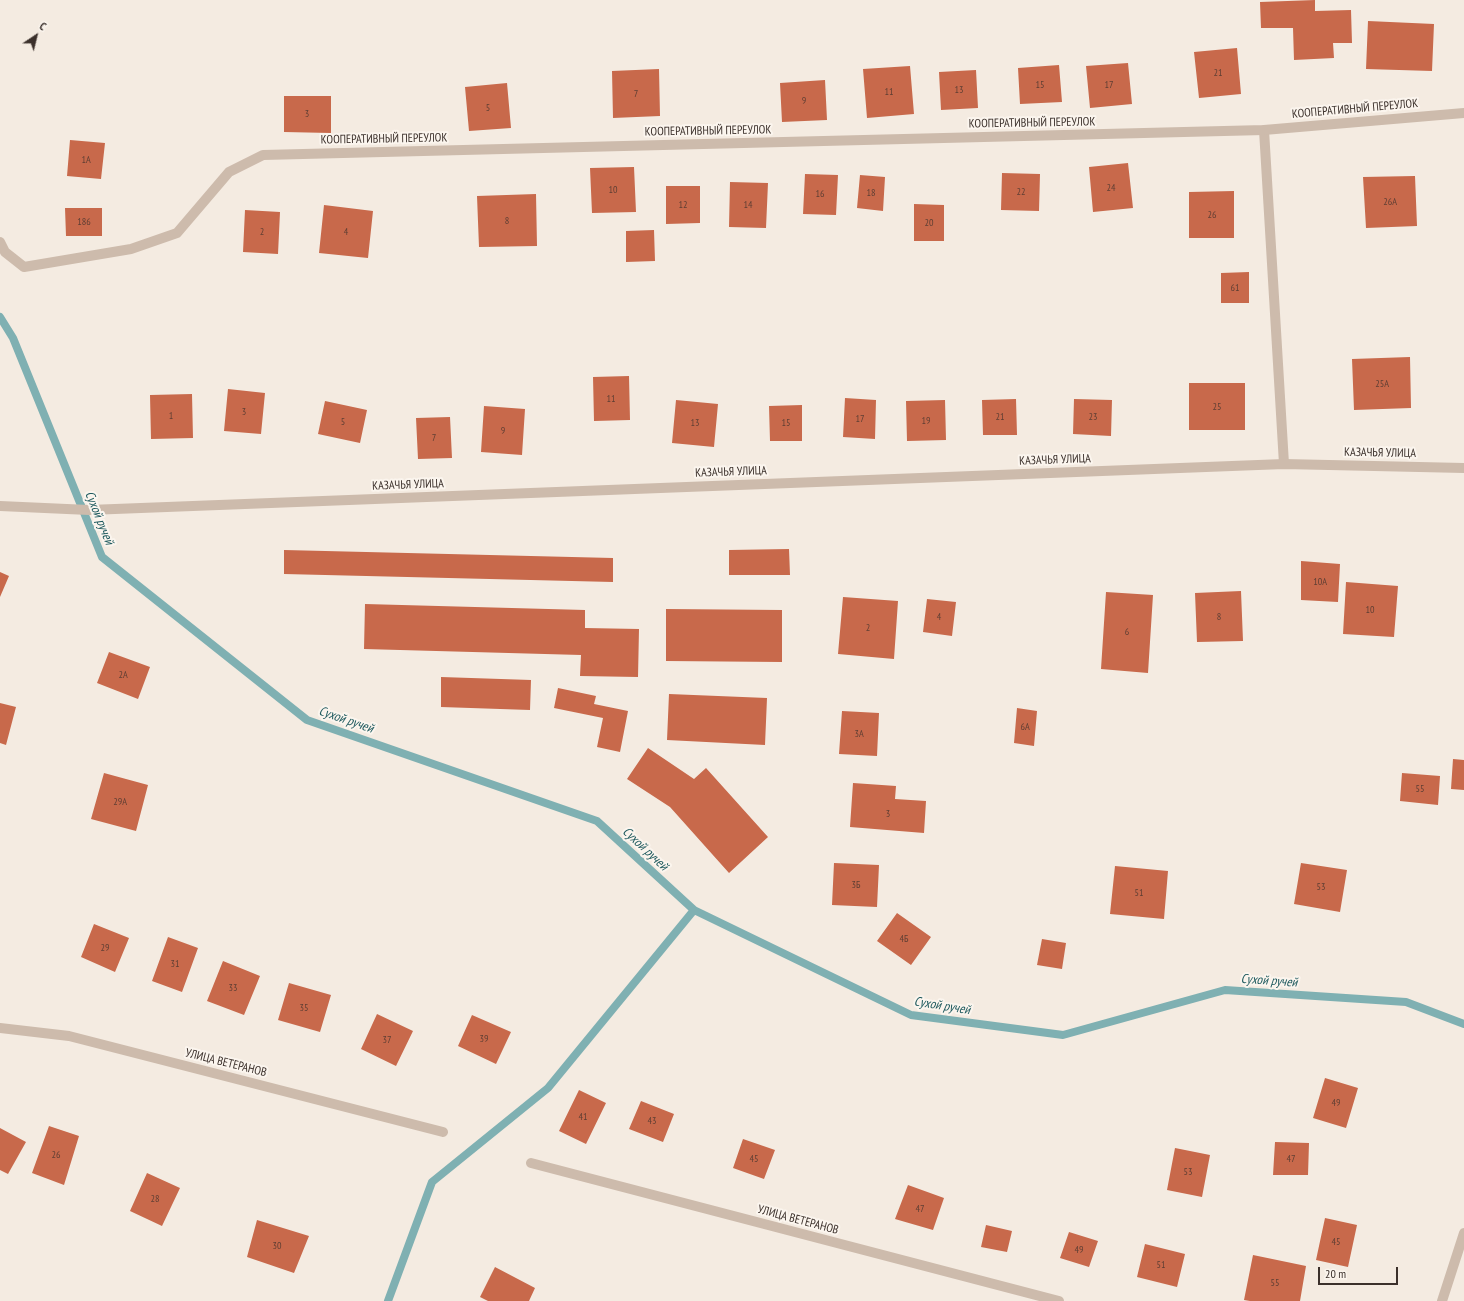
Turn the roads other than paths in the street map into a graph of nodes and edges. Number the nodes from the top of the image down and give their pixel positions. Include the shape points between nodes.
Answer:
1 (1464, 113) edge
2 (1264, 130) junction
3 (0, 242) edge
4 (1284, 464) junction
5 (1464, 468) edge
6 (0, 506) edge
7 (0, 1028) edge
8 (443, 1132) dead end
9 (531, 1163) dead end
10 (1464, 1233) edge
11 (1059, 1301) edge
12 (1442, 1301) edge

1 - 2 street, КООПЕРАТИВНЫЙ ПЕРЕУЛОК
2 - 3 street, КООПЕРАТИВНЫЙ ПЕРЕУЛОК via 263,155 229,172 177,233 131,249 24,267 4,252
2 - 4 street
4 - 5 street, КАЗАЧЬЯ УЛИЦА
4 - 6 street, КАЗАЧЬЯ УЛИЦА via 89,510
7 - 8 street, УЛИЦА ВЕТЕРАНОВ via 69,1036
9 - 11 street, УЛИЦА ВЕТЕРАНОВ
10 - 12 street

